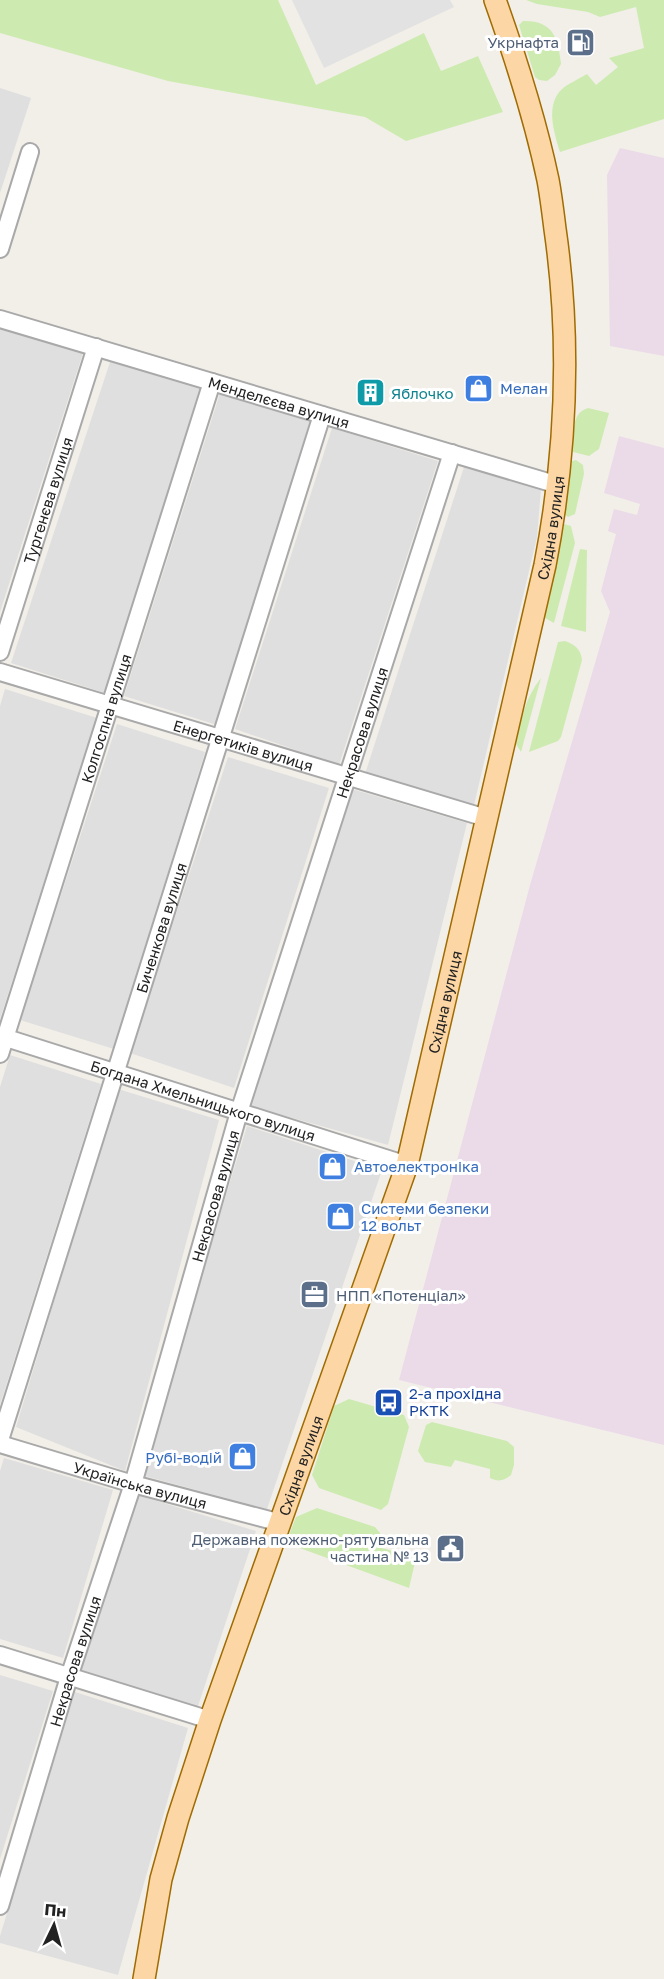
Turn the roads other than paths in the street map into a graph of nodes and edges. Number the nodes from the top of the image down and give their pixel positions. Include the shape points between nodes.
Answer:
1 (495, 0) edge
2 (30, 152) dead end
3 (0, 249) edge
4 (0, 319) edge
5 (96, 347) junction
6 (212, 382) junction
7 (322, 415) junction
8 (452, 453) junction
9 (558, 485) junction
10 (0, 652) edge
11 (0, 672) edge
12 (111, 706) junction
13 (221, 738) junction
14 (348, 777) junction
15 (486, 818) junction
16 (3, 1037) edge
17 (0, 1054) edge
18 (114, 1072) junction
19 (239, 1112) junction
20 (407, 1164) junction
21 (0, 1442) edge
22 (133, 1484) junction
23 (281, 1523) junction
24 (0, 1654) edge
25 (69, 1677) junction
26 (210, 1720) junction
27 (0, 1906) edge
28 (144, 1979) edge

1 - 9 main road, Східна вулиця via 521,74 548,181 561,268 565,364
2 - 3 street
4 - 5 street, Менделєєва вулиця
5 - 6 street, Менделєєва вулиця
5 - 10 street, Тургенєва вулиця
6 - 7 street, Менделєєва вулиця
6 - 12 street, Колгоспна вулиця
7 - 8 street, Менделєєва вулиця
7 - 13 street, Биченкова вулиця
8 - 9 street, Менделєєва вулиця
8 - 14 street, Некрасова вулиця
9 - 15 main road, Східна вулиця via 545,566
11 - 12 street, Енергетиків вулиця
12 - 13 street, Енергетиків вулиця
12 - 16 street, Колгоспна вулиця
13 - 14 street, Енергетиків вулиця
13 - 18 street, Биченкова вулиця
14 - 15 street, Енергетиків вулиця
14 - 19 street, Некрасова вулиця
15 - 20 main road, Східна вулиця
16 - 17 street, Колгоспна вулиця
16 - 18 street, Богдана Хмельницького вулиця
18 - 19 street, Богдана Хмельницького вулиця
18 - 21 street, Биченкова вулиця
19 - 20 street, Богдана Хмельницького вулиця
19 - 22 street, Некрасова вулиця
20 - 23 main road, Східна вулиця
21 - 22 street, Українська вулиця
22 - 23 street, Українська вулиця
22 - 25 street, Некрасова вулиця
23 - 26 main road, Східна вулиця
24 - 25 street
25 - 26 street
25 - 27 street, Некрасова вулиця
26 - 28 main road, Східна вулиця via 161,1879

